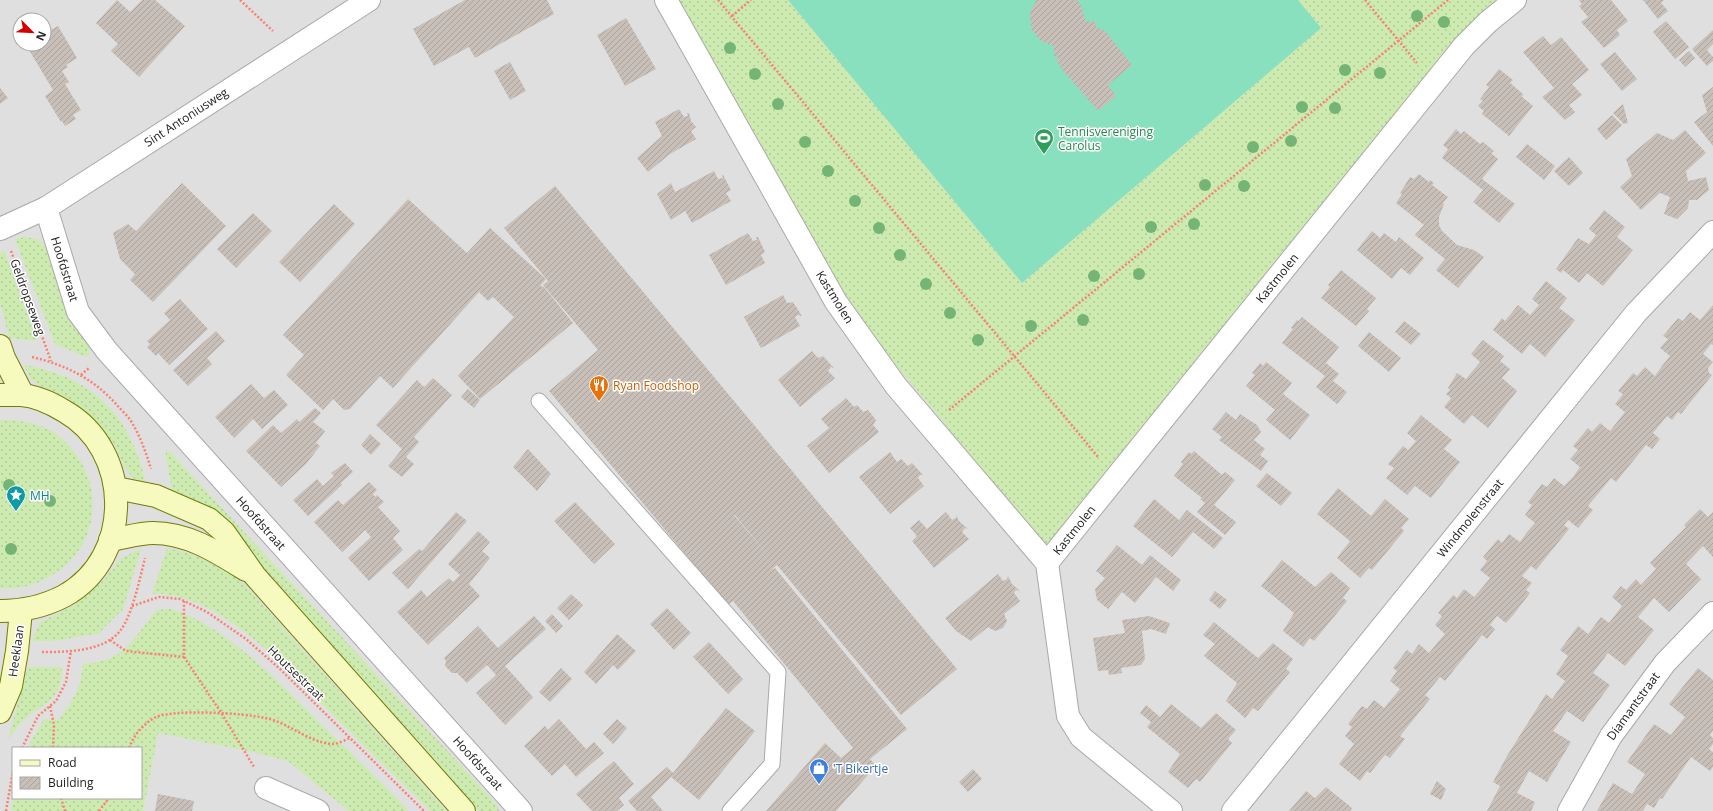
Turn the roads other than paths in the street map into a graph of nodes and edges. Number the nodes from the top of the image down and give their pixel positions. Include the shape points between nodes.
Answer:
1 (369, 0) edge
2 (666, 0) edge
3 (1515, 0) edge
4 (46, 208) junction
5 (1, 229) edge
6 (1713, 232) edge
7 (0, 346) edge
8 (0, 395) edge
9 (23, 395) junction
10 (539, 401) dead end
11 (116, 488) junction
12 (110, 540) junction
13 (1047, 563) junction
14 (255, 576) junction
15 (10, 611) edge
16 (1713, 613) edge
17 (0, 712) edge
18 (266, 788) road end
19 (318, 811) edge
20 (464, 811) edge
21 (521, 811) edge
22 (730, 811) edge
23 (1171, 811) edge
24 (1233, 811) edge
25 (1569, 811) edge

1 - 4 street, Sint Antoniusweg
2 - 13 street, Kastmolen via 836,302 896,386
3 - 13 street, Kastmolen via 1464,46 1433,83
4 - 5 street, Sint Antoniusweg
4 - 21 street, Hoofdstraat via 78,312 107,351
6 - 24 street, Windmolenstraat via 1636,313
7 - 9 street
8 - 9 street
9 - 11 street via 50,402 74,416 94,436 108,460
10 - 22 lane via 778,672 772,764
11 - 12 street via 116,514
11 - 14 street via 156,496 209,519 224,532
12 - 14 street via 153,533 176,537 202,544
12 - 15 street via 100,562 72,590 44,605
13 - 23 street, Kastmolen via 1068,716 1081,737
14 - 20 street
15 - 17 street, Heeklaan via 17,651 11,686
16 - 25 street, Diamantstraat via 1665,663 1610,736
18 - 19 street

